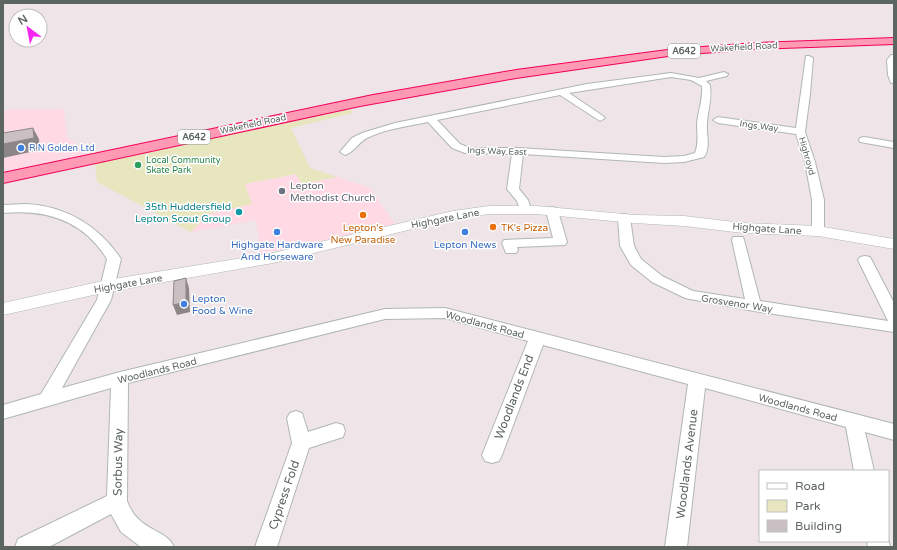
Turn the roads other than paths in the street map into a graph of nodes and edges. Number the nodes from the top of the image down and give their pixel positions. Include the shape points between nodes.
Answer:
1 (894, 41) edge
2 (894, 57) edge
3 (809, 58) dead end
4 (724, 74) dead end
5 (700, 80) junction
6 (894, 81) edge
7 (561, 92) junction
8 (704, 112) junction
9 (600, 118) dead end
10 (430, 119) junction
11 (718, 120) junction
12 (702, 123) junction
13 (800, 132) junction
14 (864, 140) dead end
15 (894, 145) edge
16 (518, 151) junction
17 (345, 152) dead end
18 (3, 178) edge
19 (3, 209) edge
20 (525, 209) junction
21 (552, 211) junction
22 (624, 218) junction
23 (818, 231) junction
24 (738, 240) dead end
25 (894, 244) edge
26 (511, 250) dead end
27 (865, 260) dead end
28 (107, 286) junction
29 (754, 306) junction
30 (3, 309) edge
31 (894, 318) edge
32 (894, 327) edge
33 (537, 338) junction
34 (120, 379) junction
35 (697, 380) junction
36 (48, 398) junction
37 (3, 412) edge
38 (296, 418) dead end
39 (854, 422) junction
40 (336, 431) dead end
41 (894, 432) edge
42 (301, 444) junction
43 (492, 455) dead end
44 (864, 470) edge
45 (117, 501) junction
46 (26, 547) edge
47 (163, 547) edge
48 (266, 547) edge
49 (676, 547) edge

1 - 18 highway, Wakefield Road / A642 via 765,45 675,52 476,81 360,102
2 - 6 street via 891,60
3 - 13 street, Highroyd
4 - 5 street
5 - 7 street via 671,75 612,82
5 - 8 street, Ings Way East via 706,85
7 - 9 street
7 - 10 street
8 - 11 street, Ings Way
8 - 12 street, Ings Way East
10 - 16 street, Ings Way East via 462,149 476,152
10 - 17 street via 365,135 356,140
11 - 12 street, Ings Way
11 - 13 street, Ings Way
12 - 16 street, Ings Way East via 703,145 700,155 684,159
13 - 23 street, Highroyd via 818,200
14 - 15 street
16 - 20 street via 513,189 522,198
19 - 28 street via 41,209 56,213 86,228 108,249 114,259
20 - 21 street, Highgate Lane
20 - 28 street, Highgate Lane via 453,215 273,258
21 - 22 street, Highgate Lane
21 - 26 street via 560,242 509,243
22 - 23 street, Highgate Lane via 684,221 743,228
22 - 29 street, Grosvenor Way via 627,246 636,262 657,279 690,295
23 - 25 street, Highgate Lane
24 - 29 street
27 - 31 street
28 - 30 street, Highgate Lane
28 - 36 street via 104,300
29 - 32 street, Grosvenor Way
33 - 34 street, Woodlands Road via 445,313 385,314
33 - 35 street, Woodlands Road
33 - 43 street, Woodlands End
34 - 36 street, Woodlands Road
34 - 45 street, Sorbus Way
35 - 39 street, Woodlands Road
35 - 49 street, Woodlands Avenue
36 - 37 street, Woodlands Road
38 - 42 street, Cypress Fold
39 - 41 street, Woodlands Road
39 - 44 street
40 - 42 street
42 - 48 street, Cypress Fold
45 - 46 street
45 - 47 street, Sorbus Way via 121,514 132,530

